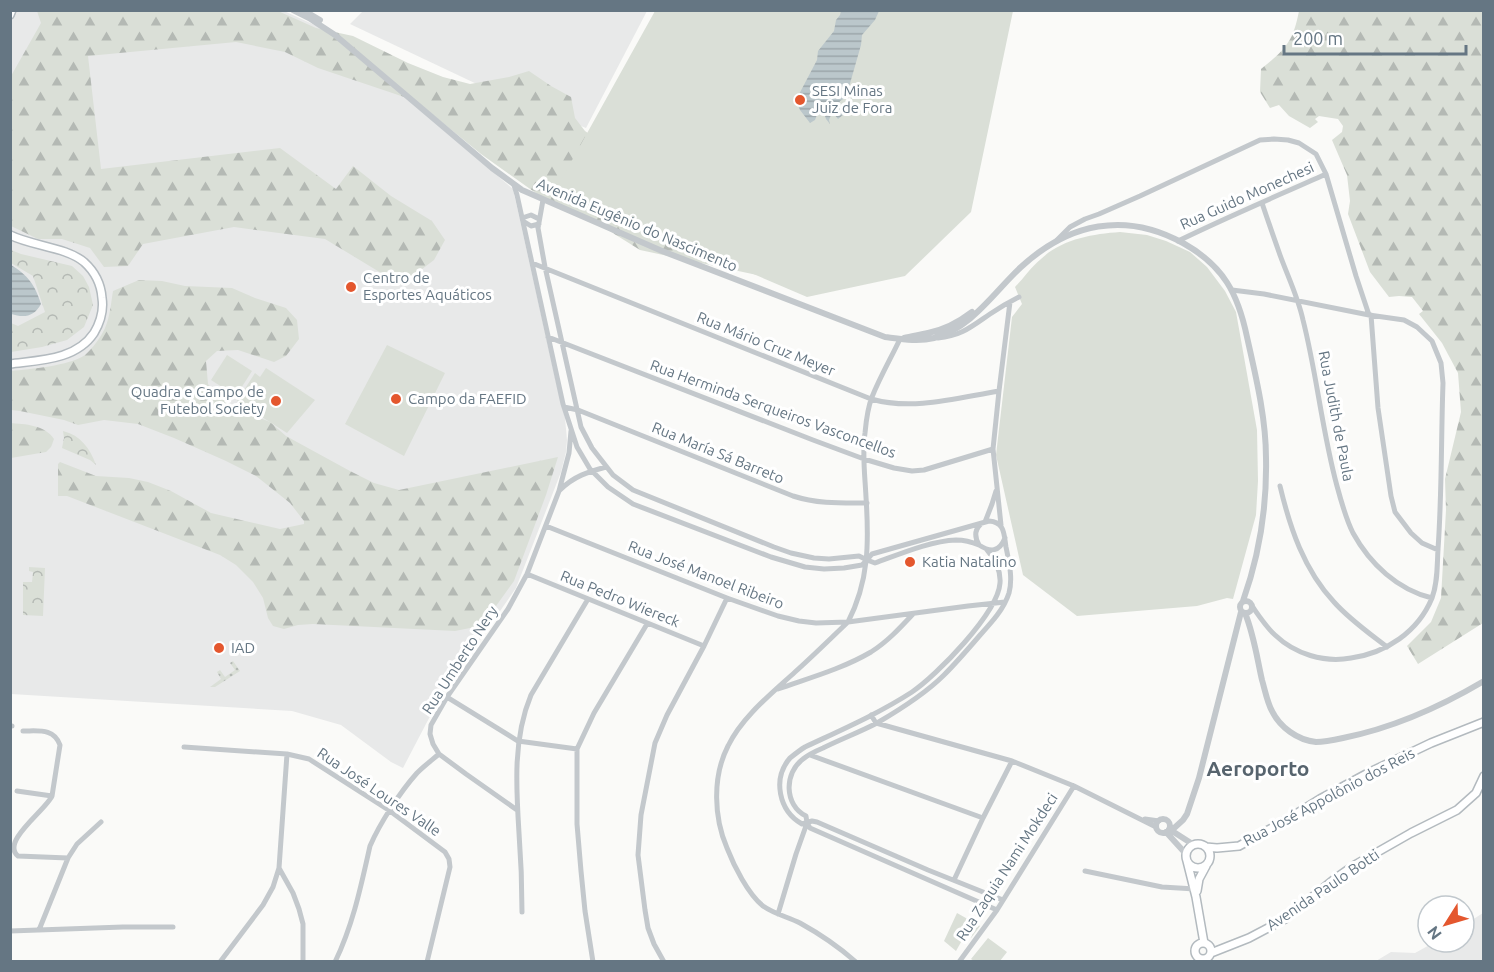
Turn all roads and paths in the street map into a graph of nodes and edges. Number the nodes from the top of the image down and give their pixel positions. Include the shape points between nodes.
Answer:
1 (12, 10) edge
2 (293, 10) edge
3 (303, 10) edge
4 (10, 15) edge
5 (393, 84) junction
6 (1326, 174) junction
7 (514, 185) junction
8 (543, 200) junction
9 (1262, 203) junction
10 (522, 220) junction
11 (539, 221) junction
12 (10, 235) edge
13 (1057, 240) junction
14 (1178, 241) junction
15 (532, 263) junction
16 (545, 267) junction
17 (1232, 290) junction
18 (994, 296) junction
19 (1019, 297) dead end
20 (1299, 301) junction
21 (1010, 302) junction
22 (1370, 315) junction
23 (548, 337) junction
24 (933, 338) junction
25 (900, 339) junction
26 (563, 342) junction
27 (10, 364) edge
28 (999, 392) junction
29 (871, 399) junction
30 (564, 407) junction
31 (578, 410) junction
32 (571, 429) junction
33 (993, 449) junction
34 (864, 459) junction
35 (606, 468) junction
36 (592, 471) junction
37 (1280, 486) dead end
38 (997, 487) junction
39 (559, 491) junction
40 (658, 501) junction
41 (867, 503) junction
42 (653, 512) junction
43 (983, 523) junction
44 (718, 525) junction
45 (1000, 525) junction
46 (546, 526) junction
47 (714, 535) junction
48 (1005, 538) junction
49 (907, 544) junction
50 (979, 546) junction
51 (774, 547) junction
52 (987, 550) junction
53 (1438, 550) junction
54 (909, 551) junction
55 (771, 557) junction
56 (867, 560) junction
57 (527, 574) junction
58 (726, 598) junction
59 (1432, 598) junction
60 (588, 599) junction
61 (1005, 602) junction
62 (993, 603) junction
63 (1247, 607) junction
64 (913, 614) junction
65 (848, 622) junction
66 (648, 624) junction
67 (704, 646) junction
68 (960, 646) junction
69 (1387, 647) junction
70 (966, 651) junction
71 (926, 681) junction
72 (1484, 681) edge
73 (931, 687) junction
74 (776, 690) junction
75 (447, 697) junction
76 (871, 715) junction
77 (1484, 722) edge
78 (876, 723) junction
79 (24, 731) dead end
80 (518, 741) junction
81 (184, 747) dead end
82 (577, 749) junction
83 (287, 754) junction
84 (439, 754) junction
85 (810, 754) junction
86 (1012, 761) junction
87 (1484, 776) edge
88 (1074, 786) junction
89 (17, 791) dead end
90 (52, 796) junction
91 (518, 810) junction
92 (390, 812) junction
93 (983, 818) junction
94 (101, 822) dead end
95 (807, 823) junction
96 (1157, 824) junction
97 (1169, 830) junction
98 (1194, 845) junction
99 (1206, 847) junction
100 (68, 858) junction
101 (1187, 858) junction
102 (1206, 866) junction
103 (279, 868) junction
104 (1085, 871) dead end
105 (954, 880) junction
106 (1196, 892) junction
107 (1003, 900) junction
108 (997, 910) junction
109 (522, 912) dead end
110 (778, 914) junction
111 (172, 927) dead end
112 (39, 930) junction
113 (10, 932) edge
114 (1204, 943) junction
115 (1211, 953) junction
116 (1195, 960) edge
117 (220, 962) edge
118 (303, 962) edge
119 (335, 962) edge
120 (427, 962) edge
121 (593, 962) edge
122 (664, 962) edge
123 (856, 962) edge
124 (959, 962) edge

1 - 4 main road
2 - 5 street, Avenida Eugênio do Nascimento via 335,35
3 - 5 street, Avenida Eugênio do Nascimento via 337,32
5 - 7 street, Avenida Eugênio do Nascimento
6 - 9 street, Rua Guido Monechesi
6 - 13 street via 1316,154 1299,143 1260,140 1084,219
6 - 22 street
7 - 8 street, Avenida Eugênio do Nascimento
7 - 10 street
8 - 11 street
8 - 25 street, Avenida Eugênio do Nascimento via 824,315
9 - 14 street, Rua Guido Monechesi
9 - 20 street, Rua Judith de Paula
10 - 11 street via 531,226
10 - 11 street via 531,215
10 - 15 street
11 - 16 street
12 - 27 main road via 83,261 97,278 103,304 99,324 79,349 64,356
13 - 14 street, Avenida Eugênio do Nascimento via 1082,229 1115,224 1146,228
13 - 18 street, Avenida Eugênio do Nascimento via 1022,267
14 - 17 street, Avenida Eugênio do Nascimento via 1211,263
15 - 16 street, Rua Mário Cruz Meyer
15 - 23 street
16 - 26 street
16 - 29 street, Rua Mário Cruz Meyer
17 - 20 street
17 - 63 street, Avenida Eugênio do Nascimento via 1245,325 1258,384 1266,457 1262,522
18 - 24 street, Avenida Eugênio do Nascimento via 966,322
18 - 25 street, Avenida Eugênio do Nascimento via 946,328
19 - 21 street
20 - 22 street
20 - 59 street, Rua Judith de Paula via 1334,474 1352,532 1366,553 1403,588
21 - 24 street via 964,332
21 - 28 street
22 - 53 street via 1378,408 1395,512 1422,543
22 - 53 street via 1404,320 1417,327 1432,341 1441,363
23 - 26 street, Rua Herminda Serqueiros Vasconcellos
23 - 30 street
24 - 25 street, Avenida Eugênio do Nascimento
25 - 29 street
26 - 31 street
26 - 34 street, Rua Herminda Serqueiros Vasconcellos
28 - 29 street, Rua Mário Cruz Meyer via 915,404
28 - 33 street
29 - 34 street
30 - 31 street, Rua María Sá Barreto
30 - 32 street
31 - 35 street via 581,427
31 - 41 street, Rua María Sá Barreto via 793,496 825,503
32 - 36 street
32 - 39 street, Rua Umberto Nery
33 - 34 street, Rua Herminda Serqueiros Vasconcellos via 912,471
33 - 38 street
34 - 41 street
35 - 36 street
35 - 40 street via 633,490
36 - 39 street via 579,475
36 - 42 street via 611,490
37 - 69 street via 1294,537 1320,586 1334,603
38 - 43 street
38 - 45 street
39 - 46 street, Rua Umberto Nery
40 - 42 street
40 - 44 street
41 - 56 street
42 - 47 street
43 - 45 street via 993,521
43 - 49 street
43 - 50 street via 975,537
44 - 47 street
44 - 51 street
45 - 48 street
46 - 57 street, Rua Umberto Nery
46 - 58 street, Rua José Manoel Ribeiro
47 - 55 street
48 - 52 street via 1000,546
48 - 61 street via 1011,584
49 - 54 street
49 - 56 street via 872,554
50 - 52 street
50 - 54 street via 958,540
51 - 55 street
51 - 56 street via 814,558 859,556
52 - 62 street via 1000,574
53 - 59 street
54 - 56 street via 875,563
55 - 56 street via 824,568 862,565
56 - 65 street via 861,592
57 - 60 street, Rua Pedro Wiereck
57 - 75 street, Rua Umberto Nery via 508,609
58 - 65 street, Rua José Manoel Ribeiro via 799,621
58 - 67 street
59 - 69 street via 1412,630
60 - 66 street, Rua Pedro Wiereck
60 - 80 street via 531,695
61 - 62 street, Rua José Manoel Ribeiro
61 - 70 street
62 - 64 street, Rua José Manoel Ribeiro
62 - 68 street
63 - 69 street via 1274,635 1307,654 1345,659 1367,656
63 - 72 street via 1271,711 1282,726 1315,742 1360,735 1396,723
63 - 97 street, Avenida Eugênio do Nascimento via 1188,814
64 - 65 street, Rua José Manoel Ribeiro
64 - 74 street via 888,640 863,656
65 - 74 street
66 - 67 street, Rua Pedro Wiereck
66 - 82 street
67 - 122 street via 655,743 638,836 648,928
68 - 70 street
68 - 71 street
70 - 73 street
71 - 73 street
71 - 76 street
73 - 78 street
74 - 110 street via 750,716 728,747 717,797 717,818 730,857 752,894
75 - 80 street
75 - 84 street, Rua Umberto Nery via 431,725 430,734
76 - 78 street
76 - 95 street via 806,747 785,766 780,787 783,805 798,822
77 - 99 main road, Rua José Appolônio dos Reis via 1370,772 1239,846
78 - 85 street
78 - 86 street
79 - 90 street via 48,731 58,739
80 - 82 street
80 - 91 street
81 - 83 street, Rua José Loures Valle
82 - 121 street via 581,871
83 - 92 street, Rua José Loures Valle via 309,759
83 - 103 street
84 - 91 street
84 - 92 street via 418,772
85 - 93 street
85 - 95 street via 793,770 789,788
86 - 88 street
86 - 93 street
87 - 115 main road, Avenida Paulo Botti via 1476,793 1458,810 1353,867 1285,919
88 - 96 street
88 - 107 street, Rua Zaquia Nami Mokdeci
89 - 90 street
90 - 100 street via 15,836 13,852
91 - 109 street
92 - 119 street via 370,846 351,925
92 - 120 street, Rua José Loures Valle via 437,844 449,859
93 - 105 street
94 - 100 street
95 - 105 street via 817,822
95 - 108 street via 810,828
95 - 110 street
96 - 97 street via 1160,832
96 - 97 street via 1163,819 1167,821
97 - 98 street
97 - 101 street
98 - 99 main road
98 - 101 main road
99 - 102 main road via 1210,856
100 - 112 street
101 - 102 main road via 1195,868
101 - 106 main road
102 - 106 main road
103 - 117 street via 263,905
103 - 118 street via 293,893 303,924
104 - 106 street
105 - 107 street
106 - 114 main road
107 - 108 street, Rua Zaquia Nami Mokdeci
108 - 124 street, Rua Zaquia Nami Mokdeci
110 - 123 street via 818,933
111 - 112 street
112 - 113 street
114 - 115 main road
114 - 116 main road via 1196,948
115 - 116 main road via 1205,959

